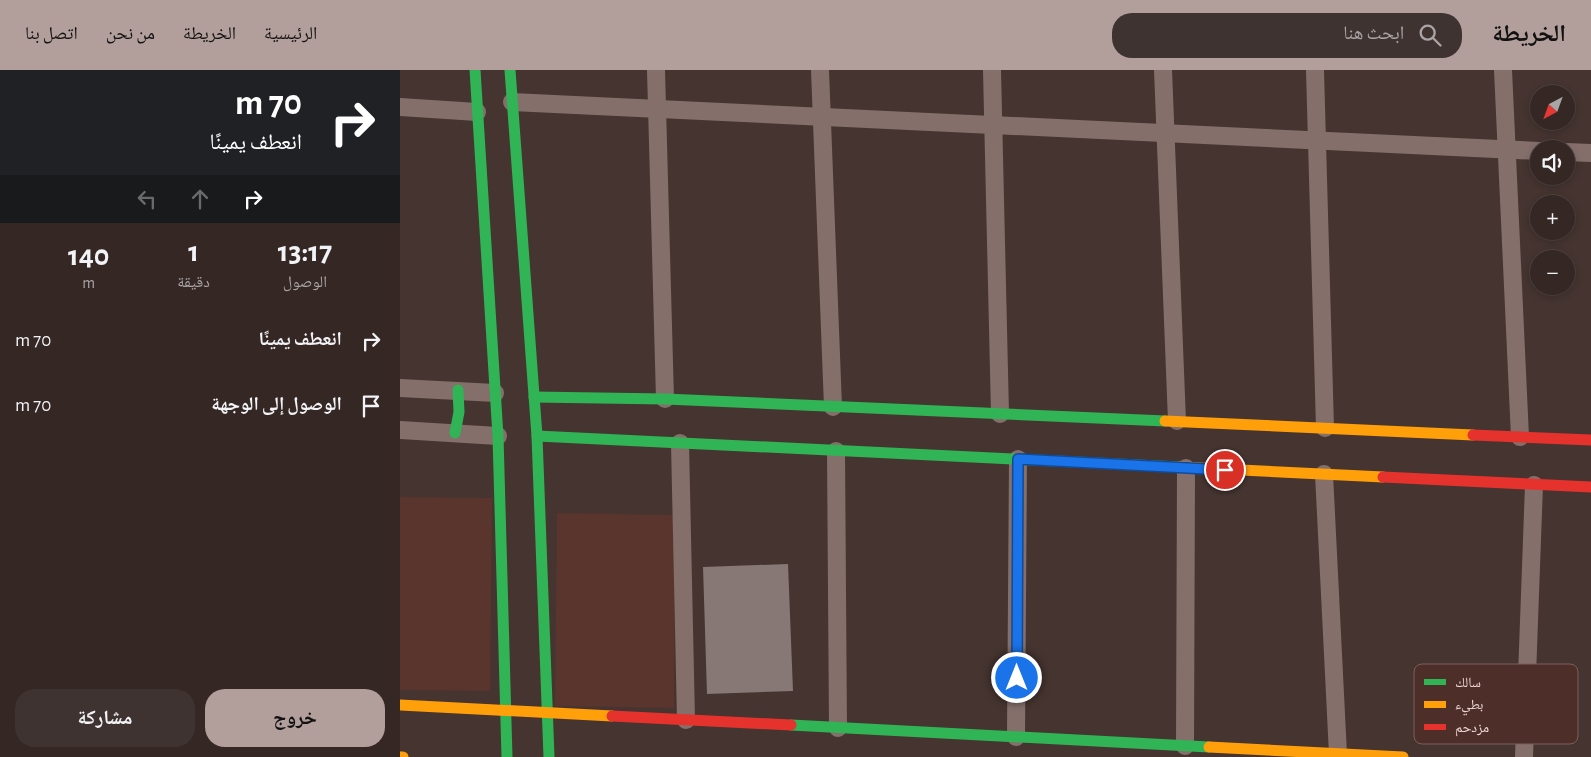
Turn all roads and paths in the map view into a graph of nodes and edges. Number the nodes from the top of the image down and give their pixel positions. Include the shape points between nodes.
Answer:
1 (475, 70) edge
2 (510, 70) edge
3 (656, 70) edge
4 (820, 70) edge
5 (992, 70) edge
6 (1163, 70) edge
7 (1315, 70) edge
8 (1503, 70) edge
9 (512, 102) junction
10 (400, 107) edge
11 (658, 109) junction
12 (477, 112) junction
13 (822, 117) junction
14 (993, 125) junction
15 (1165, 133) junction
16 (1317, 140) junction
17 (1507, 149) junction
18 (1530, 150) edge
19 (1575, 152) edge
20 (1591, 153) edge
21 (400, 388) edge
22 (458, 390) junction
23 (495, 393) junction
24 (534, 397) junction
25 (665, 399) junction
26 (833, 406) junction
27 (1000, 414) junction
28 (1177, 421) junction
29 (1325, 428) junction
30 (400, 430) edge
31 (455, 433) junction
32 (498, 436) junction
33 (538, 436) junction
34 (1520, 437) junction
35 (1591, 440) edge
36 (680, 443) junction
37 (836, 451) junction
38 (1018, 459) junction
39 (1186, 468) junction
40 (1324, 474) junction
41 (1534, 485) junction
42 (1591, 487) edge
43 (1527, 664) edge
44 (400, 706) edge
45 (506, 711) junction
46 (548, 712) junction
47 (686, 720) junction
48 (838, 728) junction
49 (1016, 737) junction
50 (1524, 744) edge
51 (1185, 746) junction
52 (1338, 754) junction
53 (507, 757) edge
54 (549, 757) edge
55 (1403, 757) edge
56 (1524, 757) edge

1 - 12 main road
2 - 9 main road
3 - 11 street
4 - 13 street
5 - 14 street
6 - 15 street
7 - 16 street
8 - 17 street
9 - 11 street
9 - 24 main road
10 - 12 street
11 - 13 street
11 - 25 street
12 - 23 main road
13 - 14 street
13 - 26 street
14 - 15 street
14 - 27 street
15 - 16 street
15 - 28 street
16 - 17 street
16 - 29 street
17 - 18 street
17 - 34 street
19 - 20 street
21 - 22 street
22 - 23 street
22 - 31 main road via 461,406
23 - 32 main road
24 - 25 main road
24 - 33 main road
25 - 26 main road
26 - 27 main road
27 - 28 main road
28 - 29 main road
29 - 34 main road
30 - 31 street
31 - 32 street
32 - 45 main road
33 - 36 main road
33 - 46 main road
34 - 35 main road
36 - 37 main road
36 - 47 street
37 - 38 main road
37 - 48 street
38 - 39 main road
38 - 49 street
39 - 40 main road
39 - 51 street
40 - 41 main road
40 - 52 street
41 - 42 main road
41 - 43 street
44 - 45 main road
45 - 46 main road
45 - 53 main road
46 - 47 main road
46 - 54 main road
47 - 48 main road
48 - 49 main road
49 - 51 main road
50 - 56 street
51 - 52 main road
52 - 55 main road

